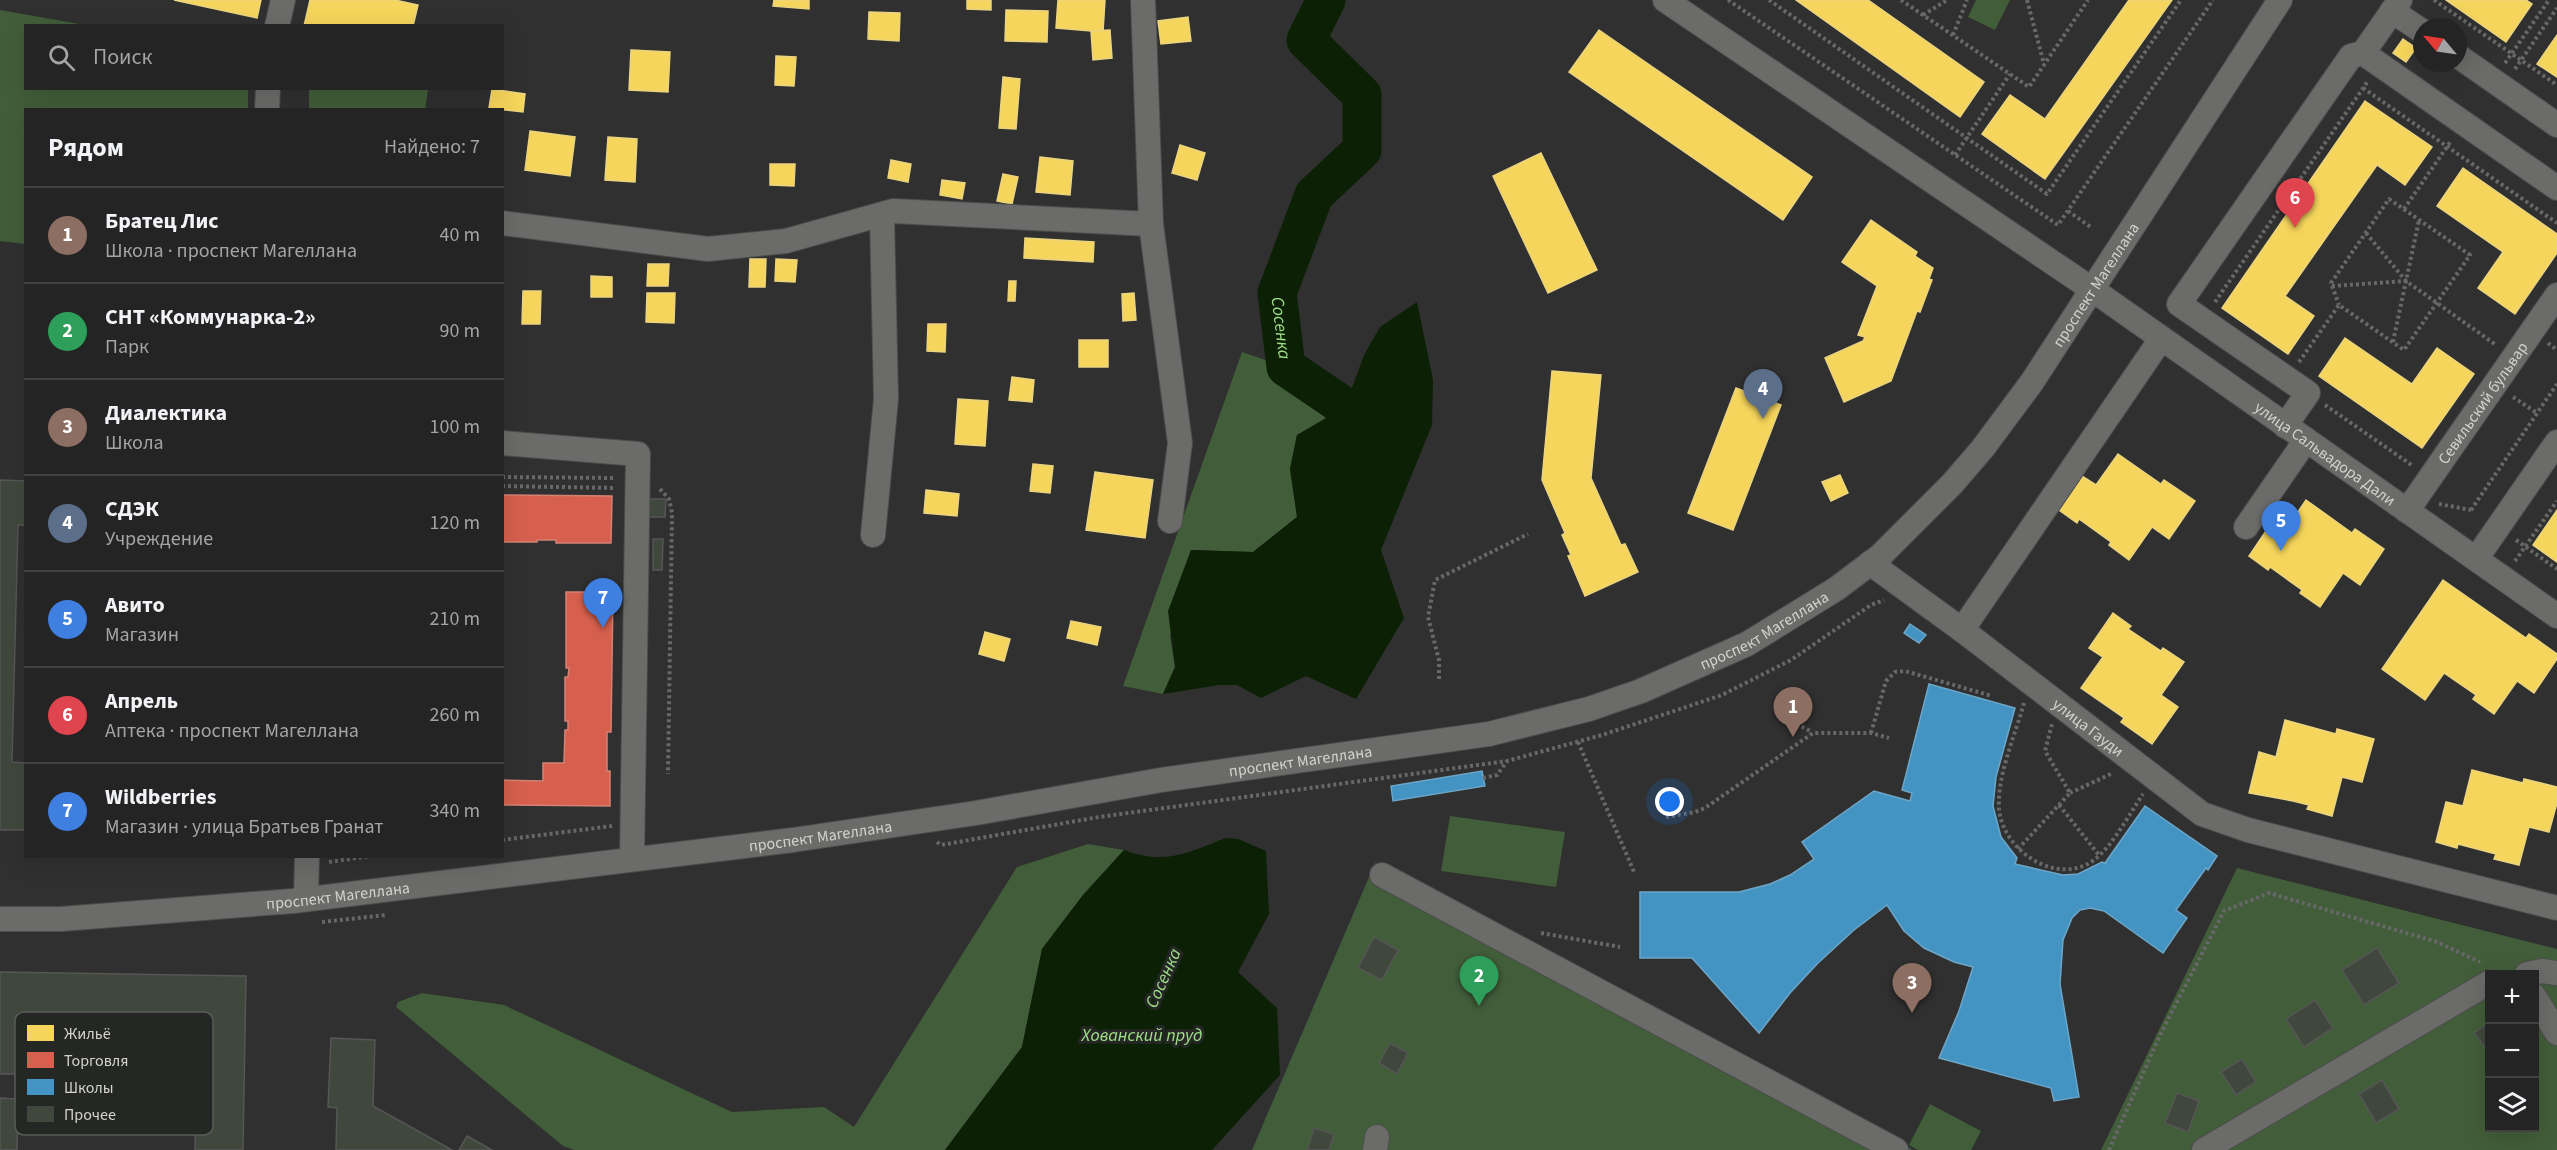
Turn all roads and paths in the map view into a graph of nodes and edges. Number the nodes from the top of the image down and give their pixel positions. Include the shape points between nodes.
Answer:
1 (283, 0) edge
2 (1143, 0) edge
3 (1665, 0) edge
4 (1728, 0) edge
5 (1769, 0) edge
6 (1901, 0) edge
7 (1947, 0) edge
8 (1967, 0) edge
9 (2027, 0) edge
10 (2088, 0) edge
11 (2181, 0) edge
12 (2212, 0) edge
13 (2280, 0) edge
14 (2434, 0) edge
15 (2396, 5) edge
16 (1923, 15) junction
17 (2413, 22) edge
18 (277, 24) edge
19 (1953, 35) junction
20 (2371, 59) junction
21 (2467, 62) edge
22 (2044, 64) junction
23 (2010, 74) junction
24 (2557, 85) edge
25 (2363, 88) junction
26 (268, 90) edge
27 (267, 108) edge
28 (2557, 125) edge
29 (1967, 138) junction
30 (1956, 155) junction
31 (2557, 188) edge
32 (2068, 211) junction
33 (882, 216) junction
34 (2419, 220) junction
35 (504, 223) edge
36 (2557, 223) edge
37 (1151, 224) junction
38 (2092, 228) dead end
39 (2366, 232) junction
40 (2406, 281) junction
41 (2332, 286) junction
42 (2093, 290) junction
43 (2557, 295) edge
44 (2436, 304) junction
45 (2339, 305) junction
46 (2203, 320) junction
47 (2161, 339) junction
48 (2393, 342) junction
49 (2514, 357) junction
50 (2288, 379) junction
51 (2495, 384) junction
52 (2557, 384) edge
53 (2307, 393) junction
54 (2537, 413) junction
55 (2285, 426) junction
56 (2306, 440) junction
57 (2557, 442) edge
58 (504, 443) edge
59 (504, 477) edge
60 (2431, 478) junction
61 (638, 484) junction
62 (504, 486) edge
63 (2557, 501) edge
64 (2411, 506) junction
65 (1170, 521) dead end
66 (2246, 527) dead end
67 (2498, 527) junction
68 (1528, 534) dead end
69 (873, 535) dead end
70 (2525, 547) junction
71 (2476, 559) junction
72 (1870, 563) junction
73 (2511, 567) dead end
74 (2557, 569) edge
75 (1888, 601) dead end
76 (2557, 616) edge
77 (1962, 630) junction
78 (1439, 679) dead end
79 (2030, 682) junction
80 (1992, 696) dead end
81 (1775, 703) dead end
82 (2058, 704) junction
83 (1813, 733) junction
84 (1871, 733) junction
85 (1889, 738) dead end
86 (1578, 742) junction
87 (2112, 773) dead end
88 (668, 774) dead end
89 (1483, 778) dead end
90 (2155, 778) junction
91 (2070, 793) junction
92 (2059, 805) junction
93 (1666, 817) dead end
94 (633, 823) junction
95 (504, 840) edge
96 (2018, 849) junction
97 (2099, 855) junction
98 (307, 858) edge
99 (328, 858) edge
100 (357, 858) edge
101 (632, 859) junction
102 (1635, 874) dead end
103 (1382, 875) dead end
104 (306, 899) junction
105 (2557, 908) edge
106 (0, 919) edge
107 (1532, 929) dead end
108 (1620, 947) dead end
109 (2495, 970) edge
110 (2539, 971) edge
111 (2557, 973) edge
112 (2485, 989) edge
113 (2539, 1003) edge
114 (2557, 1033) edge
115 (1896, 1150) edge
116 (2109, 1150) edge
117 (2204, 1150) edge

1 - 18 street
2 - 37 street
3 - 42 street, улица Сальвадора Дали
4 - 30 path
5 - 29 path
6 - 16 path
7 - 16 path
8 - 19 path
9 - 22 path
10 - 22 path
11 - 29 path via 2047,194
12 - 32 path
13 - 42 street, проспект Магеллана
14 - 24 path
15 - 17 street
15 - 20 street
16 - 19 path
19 - 23 path
20 - 25 path
20 - 31 street
20 - 46 street via 2351,56 2179,304
21 - 28 street
22 - 23 path via 2029,87
23 - 29 path
25 - 36 path
25 - 46 path
26 - 27 street
29 - 30 path
30 - 32 path via 2058,225
32 - 38 path
33 - 35 street via 786,242 708,249
33 - 37 street via 893,211
33 - 69 street via 886,399
34 - 39 path via 2389,199
34 - 40 path
34 - 44 path via 2470,255
37 - 65 street via 1180,443
39 - 40 path
39 - 41 path
40 - 41 path
40 - 44 path
40 - 48 path
41 - 45 path
42 - 47 street, улица Сальвадора Дали
42 - 72 street, проспект Магеллана via 1983,448 1917,521
43 - 49 street, Севильский бульвар
44 - 48 path via 2404,350
44 - 49 path
45 - 48 path
45 - 50 path
46 - 50 street
47 - 55 street, улица Сальвадора Дали
47 - 77 street
49 - 51 street, Севильский бульвар
50 - 53 street
51 - 54 path
51 - 60 street, Севильский бульвар
52 - 54 path
53 - 55 street
53 - 60 path
54 - 64 path via 2471,510
55 - 56 street, улица Сальвадора Дали
56 - 64 street, улица Сальвадора Дали
56 - 66 street
57 - 67 street
58 - 61 street via 638,454
59 - 61 path
60 - 64 street, Севильский бульвар
61 - 62 path
61 - 88 path via 652,484 661,490 669,499 672,513
61 - 94 street
63 - 70 path
64 - 71 street, улица Сальвадора Дали
67 - 70 path
67 - 71 street
68 - 78 path via 1435,580 1428,617 1439,660
70 - 73 path
70 - 74 path
71 - 76 street, улица Сальвадора Дали
72 - 77 street, улица Гауди
72 - 101 street, проспект Магеллана via 1836,589 1746,644 1641,691 1540,723 1489,734 1161,780 930,820
75 - 86 path via 1871,605 1791,660 1737,689
77 - 79 street, улица Гауди
79 - 82 street, улица Гауди
79 - 96 path via 1999,799 2001,822
80 - 84 path via 1905,671 1895,672 1886,681
81 - 83 path via 1791,721
82 - 90 street, улица Гауди
82 - 91 path via 2045,751
83 - 84 path
83 - 93 path via 1705,808
84 - 85 path
86 - 89 path via 1507,761 1497,775
86 - 102 path
87 - 91 path
90 - 97 path
90 - 105 street, улица Гауди via 2202,814 2248,830
91 - 92 path
92 - 96 path
92 - 97 path
94 - 95 path
94 - 101 street
96 - 97 path via 2055,868 2077,868
98 - 104 street
99 - 100 path via 328,862
101 - 104 street, проспект Магеллана
103 - 115 street
104 - 106 street, проспект Магеллана
107 - 108 path
109 - 116 path via 2437,942 2269,893 2224,911 2161,1033
110 - 111 street
112 - 117 street
113 - 114 street

